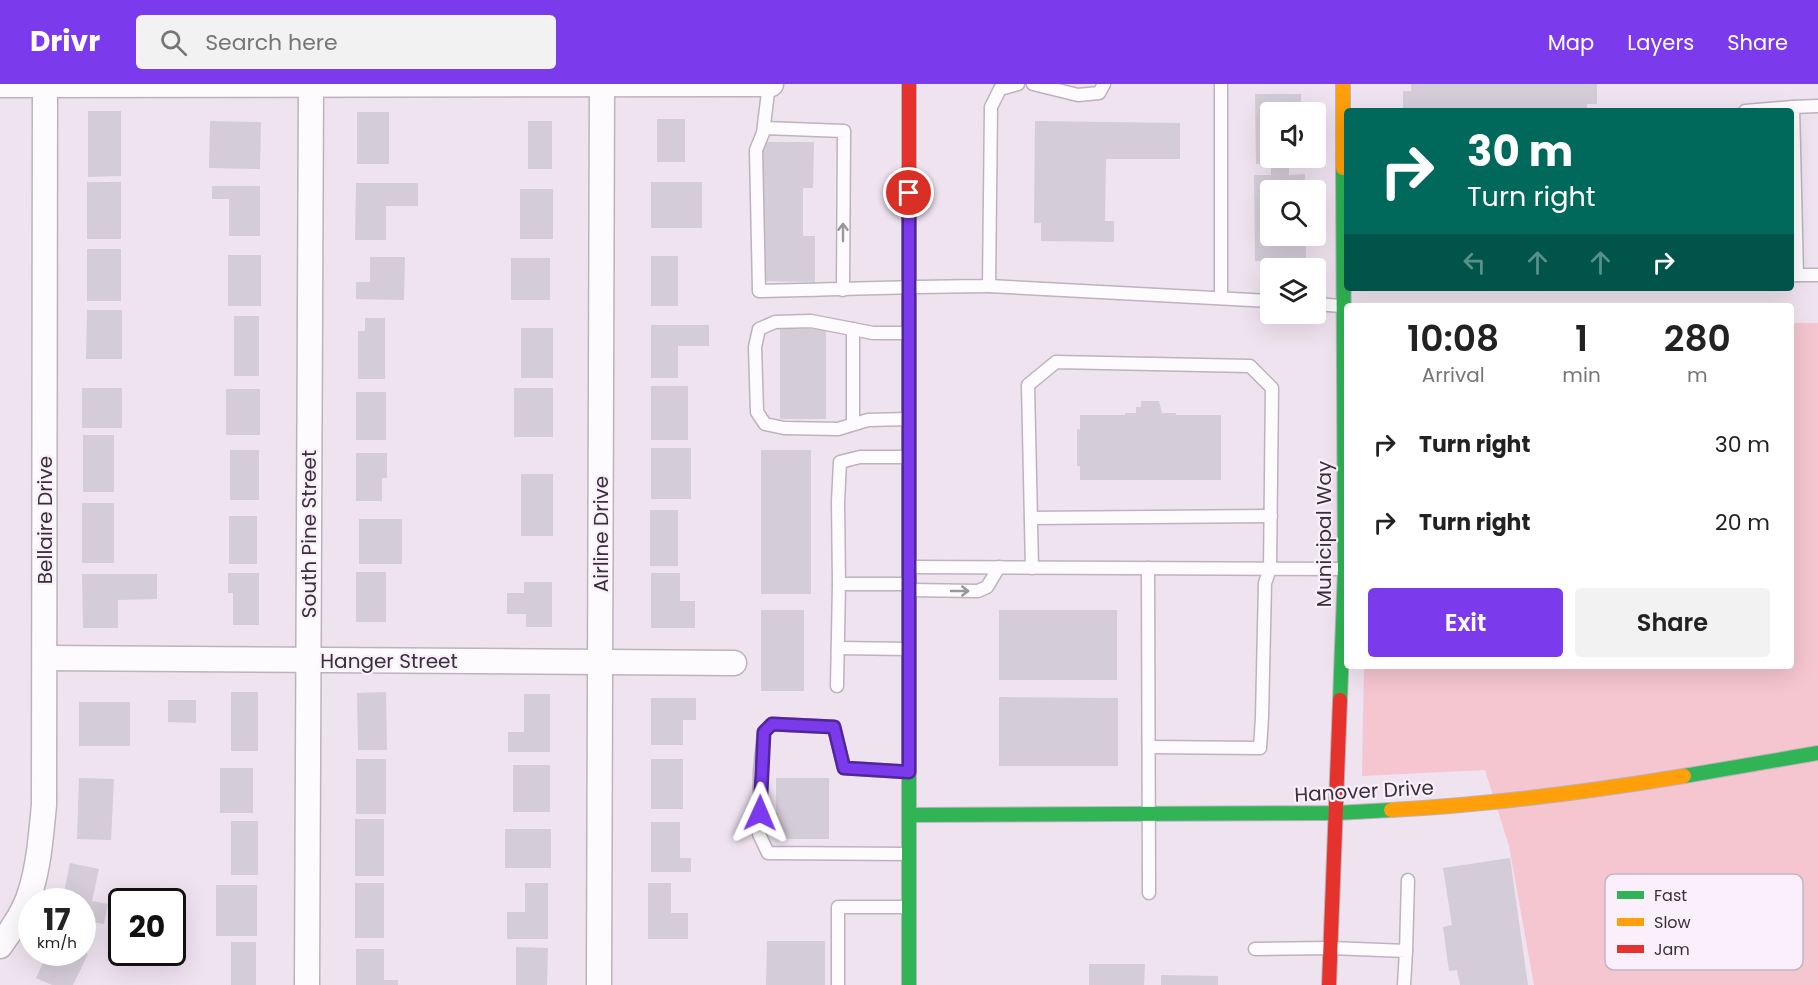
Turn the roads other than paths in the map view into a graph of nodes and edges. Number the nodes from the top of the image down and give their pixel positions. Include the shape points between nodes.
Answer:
1 (45, 84) edge
2 (602, 84) edge
3 (723, 84) edge
4 (770, 84) edge
5 (909, 84) edge
6 (1018, 84) edge
7 (1033, 84) edge
8 (1104, 84) edge
9 (1221, 84) edge
10 (1343, 84) edge
11 (0, 85) edge
12 (311, 85) edge
13 (1818, 106) edge
14 (1793, 107) joint
15 (1781, 108) edge
16 (764, 128) junction
17 (1794, 275) edge
18 (1818, 275) edge
19 (909, 286) junction
20 (989, 286) junction
21 (843, 290) junction
22 (1221, 298) junction
23 (1260, 300) edge
24 (1326, 305) edge
25 (1344, 306) joint
26 (853, 329) junction
27 (909, 333) junction
28 (909, 419) junction
29 (853, 424) junction
30 (909, 457) junction
31 (1271, 516) junction
32 (1031, 518) junction
33 (909, 567) junction
34 (999, 567) junction
35 (1032, 568) junction
36 (1148, 568) junction
37 (1270, 569) junction
38 (1344, 570) edge
39 (839, 584) junction
40 (909, 587) junction
41 (1344, 597) edge
42 (838, 648) junction
43 (909, 649) junction
44 (45, 658) junction
45 (308, 660) junction
46 (600, 662) junction
47 (734, 663) dead end
48 (837, 686) dead end
49 (1149, 747) junction
50 (1818, 753) edge
51 (909, 772) junction
52 (1336, 813) junction
53 (909, 815) junction
54 (1149, 815) junction
55 (909, 854) junction
56 (1408, 880) dead end
57 (1149, 893) dead end
58 (909, 907) junction
59 (0, 946) edge
60 (1331, 948) junction
61 (1255, 949) dead end
62 (1406, 951) junction
63 (307, 985) edge
64 (600, 985) edge
65 (838, 985) edge
66 (909, 985) edge
67 (1329, 985) edge
68 (1404, 985) edge

1 - 11 street
1 - 12 street
1 - 44 street, Bellaire Drive
2 - 3 street
2 - 12 street
2 - 46 street, Airline Drive
3 - 4 street
4 - 16 lane
5 - 19 street
6 - 20 lane via 1000,89 991,107
7 - 8 lane via 1078,95 1099,93
9 - 22 lane
10 - 25 street, Municipal Way
12 - 45 street, South Pine Street
13 - 14 lane
14 - 15 lane
21 -> 16 lane via 844,131
16 - 21 lane via 756,150 759,291
17 - 18 lane
19 - 20 lane
19 - 21 lane
19 - 27 street
20 - 22 lane
22 - 23 lane
24 - 25 lane
26 - 27 lane
26 - 29 lane
26 - 29 lane via 811,321 775,322 759,329 755,347 757,412 765,424 838,429
27 - 28 street
28 - 29 lane
28 - 30 street
30 - 33 street
30 - 39 lane via 861,457 840,462
31 - 32 lane
31 - 32 lane via 1272,388 1250,366 1056,362 1028,385
31 - 37 lane
32 - 35 lane
33 - 34 lane
33 - 40 street
34 - 35 lane
40 -> 34 lane via 978,591 987,587
35 - 36 lane
36 - 37 lane
36 - 49 lane
37 - 38 lane
37 - 49 lane via 1265,583 1260,748
39 - 40 lane
39 - 42 lane
40 - 43 street
41 - 52 street, Municipal Way
42 - 43 lane
42 - 48 lane
43 - 51 street
44 - 45 street, Hanger Street
44 - 59 street, Bellaire Drive via 44,805 38,858 30,895
45 - 46 street, Hanger Street
45 - 63 street, South Pine Street
46 - 47 street, Hanger Street
46 - 64 street, Airline Drive
49 - 54 lane
50 - 52 street, Hanover Drive via 1625,786 1431,808
51 - 53 street
51 - 55 lane via 844,768 834,727 772,724 764,732 759,834 768,853
52 - 54 street, Hanover Drive
52 - 60 street, Municipal Way
53 - 54 street, Hanover Drive
53 - 55 street
54 - 57 lane
55 - 58 street
56 - 62 lane
58 - 65 lane via 838,907
58 - 66 street
60 - 61 lane
60 - 62 lane
60 - 67 street, Municipal Way
62 - 68 lane

